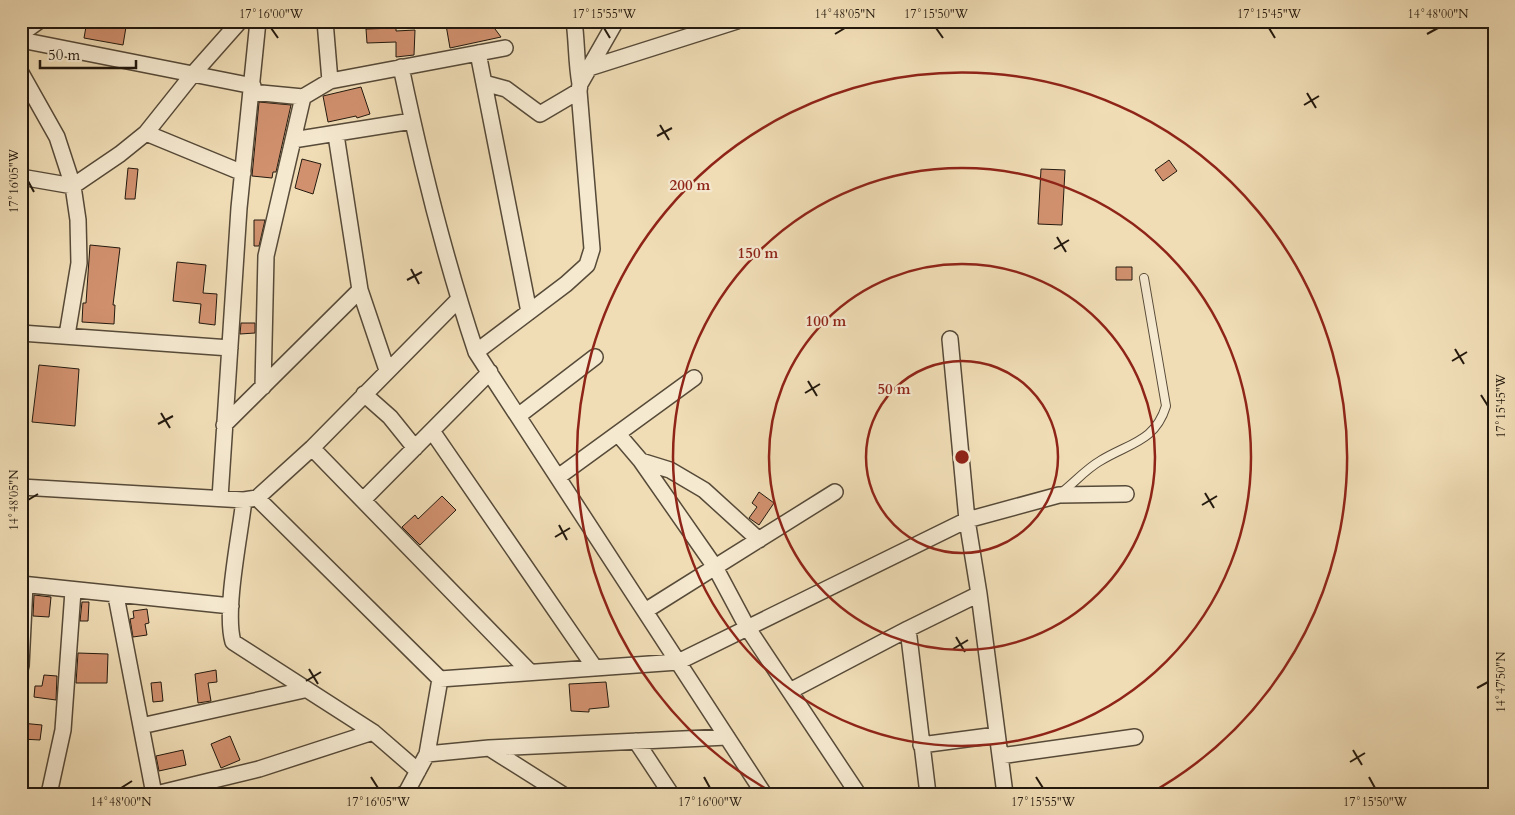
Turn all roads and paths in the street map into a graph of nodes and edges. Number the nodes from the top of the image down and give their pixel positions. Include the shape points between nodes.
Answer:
1 (39, 21) edge
2 (240, 21) edge
3 (258, 21) edge
4 (325, 21) edge
5 (574, 21) edge
6 (616, 21) edge
7 (737, 21) edge
8 (21, 34) edge
9 (21, 40) edge
10 (505, 48) dead end
11 (478, 53) junction
12 (401, 67) junction
13 (589, 68) junction
14 (21, 73) edge
15 (193, 74) junction
16 (330, 81) junction
17 (484, 83) junction
18 (579, 87) junction
19 (252, 89) junction
20 (303, 97) junction
21 (412, 120) junction
22 (146, 133) junction
23 (336, 135) junction
24 (293, 140) junction
25 (243, 174) junction
26 (21, 177) edge
27 (73, 186) junction
28 (1144, 278) dead end
29 (360, 290) junction
30 (459, 298) junction
31 (529, 312) junction
32 (21, 333) edge
33 (67, 335) junction
34 (950, 339) dead end
35 (230, 348) junction
36 (476, 352) junction
37 (595, 357) dead end
38 (387, 370) junction
39 (490, 372) junction
40 (694, 378) dead end
41 (263, 387) junction
42 (364, 394) junction
43 (518, 416) junction
44 (224, 425) junction
45 (432, 431) junction
46 (618, 434) junction
47 (312, 448) junction
48 (415, 448) junction
49 (641, 461) junction
50 (558, 477) junction
51 (21, 487) edge
52 (835, 492) dead end
53 (1126, 494) dead end
54 (1059, 495) junction
55 (220, 498) junction
56 (250, 499) junction
57 (363, 500) junction
58 (967, 520) junction
59 (760, 540) junction
60 (714, 568) junction
61 (23, 584) edge
62 (73, 591) junction
63 (979, 594) junction
64 (116, 596) junction
65 (231, 606) junction
66 (645, 611) junction
67 (747, 627) junction
68 (908, 629) junction
69 (678, 662) junction
70 (21, 666) edge
71 (595, 668) junction
72 (530, 672) junction
73 (440, 679) junction
74 (304, 690) junction
75 (790, 691) junction
76 (141, 726) junction
77 (372, 732) junction
78 (997, 735) junction
79 (727, 737) junction
80 (1135, 737) dead end
81 (636, 741) junction
82 (922, 745) junction
83 (490, 748) junction
84 (427, 754) junction
85 (1000, 756) junction
86 (418, 771) junction
87 (406, 793) edge
88 (50, 794) edge
89 (155, 794) edge
90 (562, 794) edge
91 (671, 794) edge
92 (764, 794) edge
93 (858, 794) edge
94 (928, 794) edge
95 (1005, 794) edge

1 - 8 street
2 - 15 street
3 - 19 street
4 - 16 street
5 - 18 street
6 - 13 street
7 - 13 street
9 - 15 street
10 - 11 street
11 - 12 street
11 - 17 street
12 - 16 street
12 - 21 street
13 - 18 street
14 - 27 street via 56,138
15 - 19 street
15 - 22 street
16 - 20 street
17 - 18 street via 506,89 540,114
17 - 31 street
18 - 31 street via 592,248 587,265
19 - 20 street
19 - 25 street
20 - 24 street
21 - 23 street
21 - 30 street
22 - 25 street
22 - 27 street
23 - 24 street
23 - 29 street
24 - 41 street via 266,256
25 - 35 street
26 - 27 street
27 - 33 street via 79,263
28 - 54 lane via 1166,406 1161,422 1148,436 1099,462
29 - 38 street
29 - 41 street
30 - 36 street
30 - 38 street
31 - 36 street
32 - 33 street
33 - 35 street
34 - 58 street
35 - 44 street
36 - 39 street
37 - 43 street
38 - 42 street
39 - 43 street
39 - 45 street
40 - 46 street
41 - 44 street
42 - 47 street
42 - 48 street via 390,417
43 - 50 street
44 - 55 street
45 - 48 street
45 - 71 street
46 - 49 street
46 - 50 street
47 - 56 street
47 - 57 street
48 - 57 street
49 - 59 street via 670,470 704,490
49 - 60 street
50 - 66 street
51 - 55 street
52 - 59 street
53 - 54 street
54 - 58 street
55 - 56 street
56 - 65 street
56 - 73 street
57 - 72 street
58 - 63 street
58 - 67 street
59 - 60 street
60 - 66 street
60 - 67 street
61 - 62 street
61 - 70 street
62 - 64 street
62 - 88 street via 63,730
63 - 68 street
63 - 78 street
64 - 65 street
64 - 76 street
65 - 74 street via 233,642
66 - 69 street
67 - 69 street
67 - 75 street
68 - 75 street
68 - 82 street
69 - 71 street
69 - 79 street
71 - 72 street
72 - 73 street
73 - 84 street
74 - 76 street
74 - 77 street
75 - 93 street
76 - 89 street
77 - 86 street
77 - 89 street via 259,769
78 - 82 street
78 - 85 street
79 - 81 street
79 - 92 street
80 - 85 street
81 - 83 street
81 - 91 street
82 - 94 street
83 - 84 street
83 - 90 street
84 - 86 street
85 - 95 street
86 - 87 street

